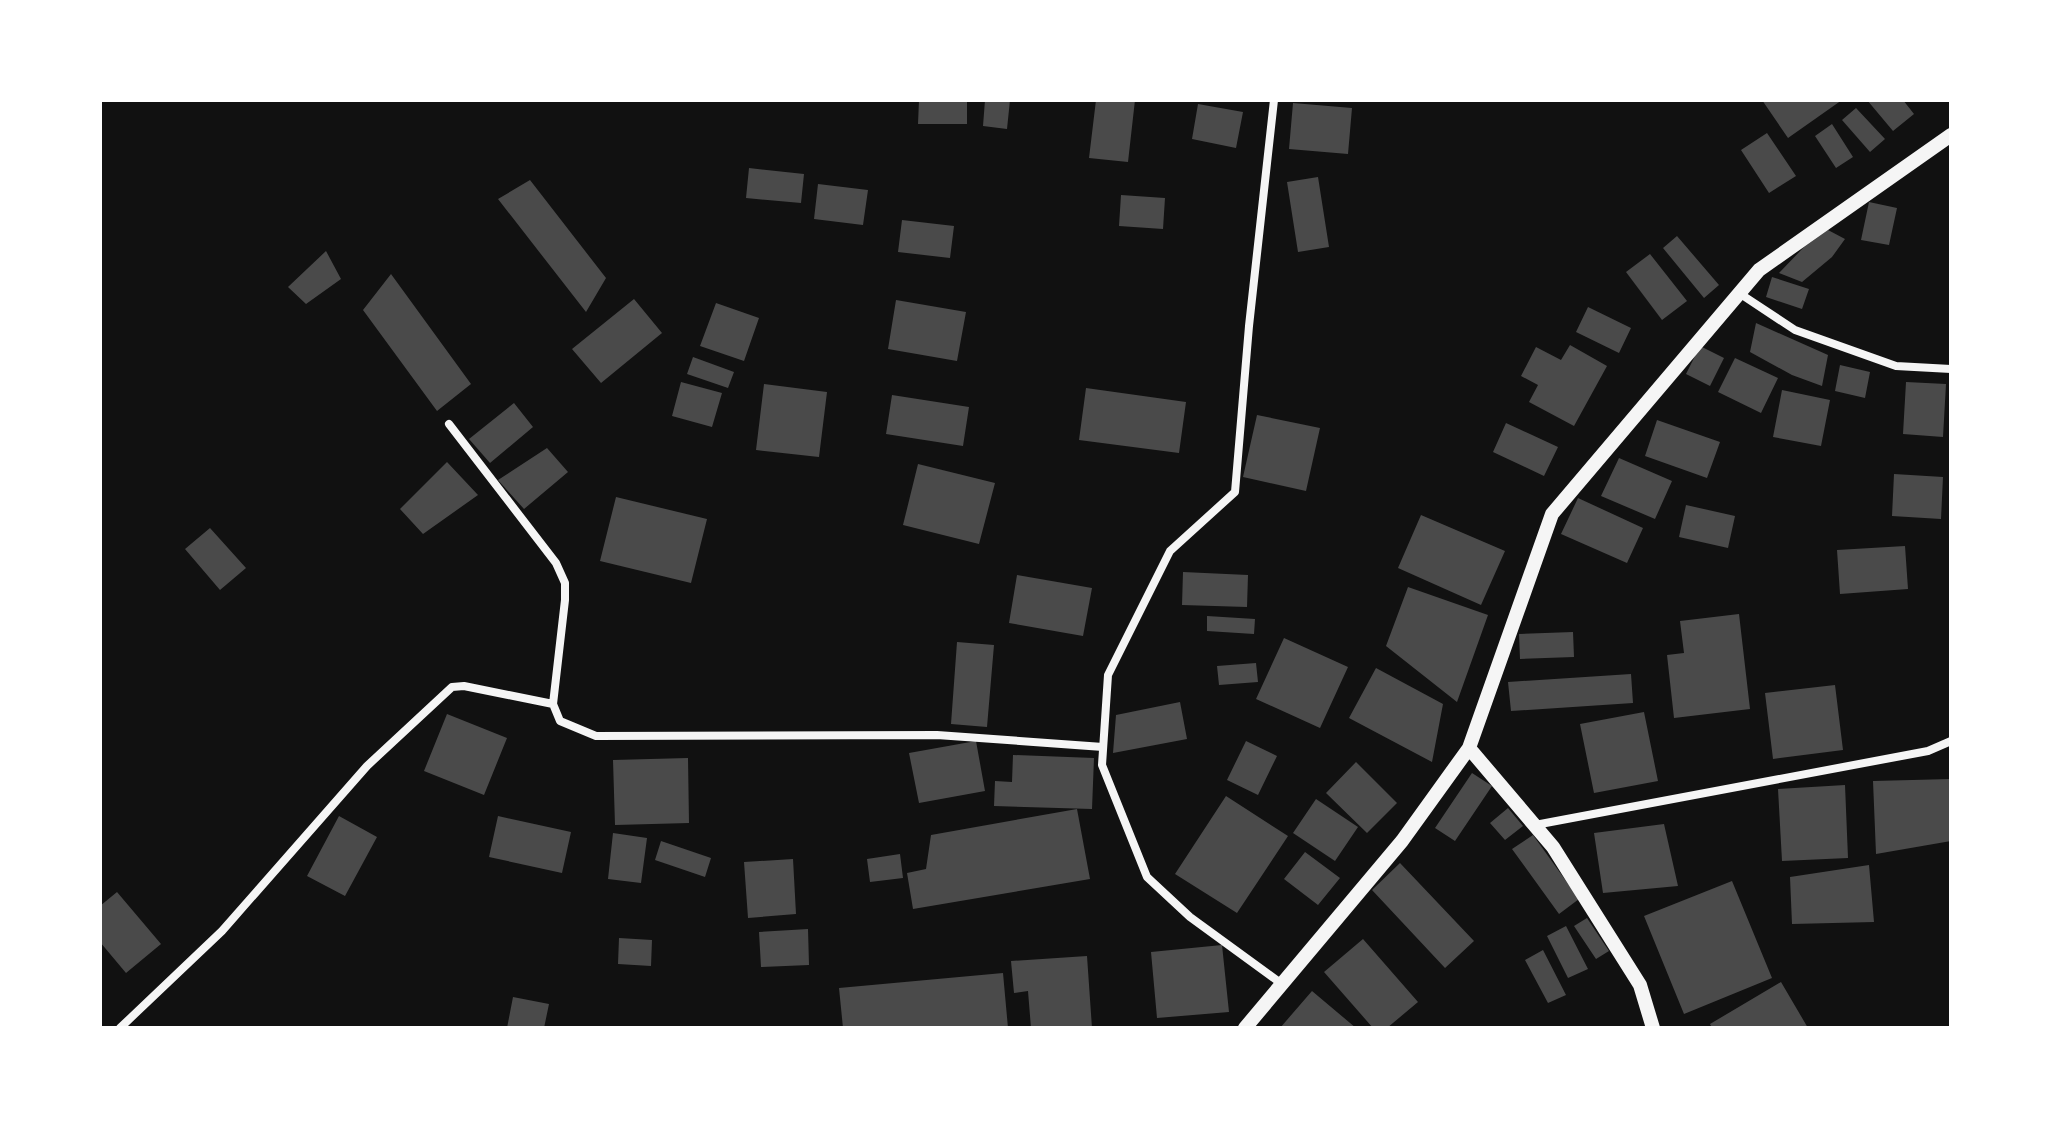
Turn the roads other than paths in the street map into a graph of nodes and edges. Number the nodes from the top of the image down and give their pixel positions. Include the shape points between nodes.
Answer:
1 (1274, 100) edge
2 (1951, 135) edge
3 (1739, 293) junction
4 (1951, 369) edge
5 (449, 424) dead end
6 (553, 704) junction
7 (1951, 741) edge
8 (1103, 747) junction
9 (1469, 748) junction
10 (1535, 825) junction
11 (1282, 984) junction
12 (120, 1028) edge
13 (1245, 1028) edge
14 (1653, 1028) edge

1 - 8 street via 1235,492 1170,551 1108,675
2 - 3 street via 1759,270
3 - 4 street via 1795,330 1896,366
3 - 9 street via 1552,514
5 - 6 street via 556,563 565,583
6 - 8 street via 560,721 596,736 937,735
6 - 12 street via 452,687 367,766 222,931
7 - 10 street via 1928,751
8 - 11 street via 1102,765 1147,877 1190,917
9 - 10 street
9 - 11 street via 1402,841
10 - 14 street via 1640,985
11 - 13 street

